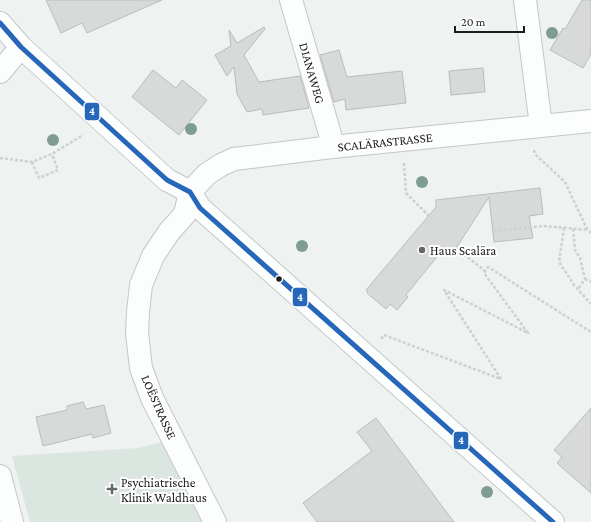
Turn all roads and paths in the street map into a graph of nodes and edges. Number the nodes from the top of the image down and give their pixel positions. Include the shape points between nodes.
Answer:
1 (291, 0) edge
2 (525, 0) edge
3 (0, 23) edge
4 (21, 47) junction
5 (0, 72) edge
6 (591, 121) edge
7 (541, 126) junction
8 (89, 131) dead end
9 (332, 147) junction
10 (534, 150) dead end
11 (52, 154) junction
12 (0, 158) edge
13 (32, 162) junction
14 (404, 162) dead end
15 (190, 192) junction
16 (430, 216) dead end
17 (564, 228) junction
18 (573, 229) junction
19 (494, 231) dead end
20 (590, 231) edge
21 (456, 248) dead end
22 (485, 271) junction
23 (585, 278) junction
24 (591, 282) edge
25 (578, 289) junction
26 (591, 304) edge
27 (591, 332) edge
28 (380, 339) dead end
29 (0, 476) edge
30 (12, 522) edge
31 (215, 522) edge
32 (553, 522) edge

1 - 9 street, DIANAWEG
2 - 7 street
3 - 4 street
4 - 5 street
4 - 15 street via 167,180
6 - 7 street, SCALÄRASTRASSE
7 - 9 street, SCALÄRASTRASSE
8 - 11 path
9 - 15 street, SCALÄRASTRASSE via 234,159 207,174
10 - 20 path via 535,154 565,182
11 - 13 path
11 - 13 path via 58,170 38,178
12 - 13 path
14 - 16 path via 406,193
15 - 31 street, LOËSTRASSE via 185,214 153,256 141,285 137,333 142,368 152,398
15 - 32 street via 200,208
17 - 18 path
17 - 19 path via 544,226
17 - 25 path via 559,262
18 - 20 path
18 - 23 path via 575,250 580,258
21 - 22 path
22 - 27 path via 488,267
22 - 28 path via 528,333 444,290 501,379 384,335
23 - 24 path
23 - 25 path
25 - 26 path
29 - 30 street

